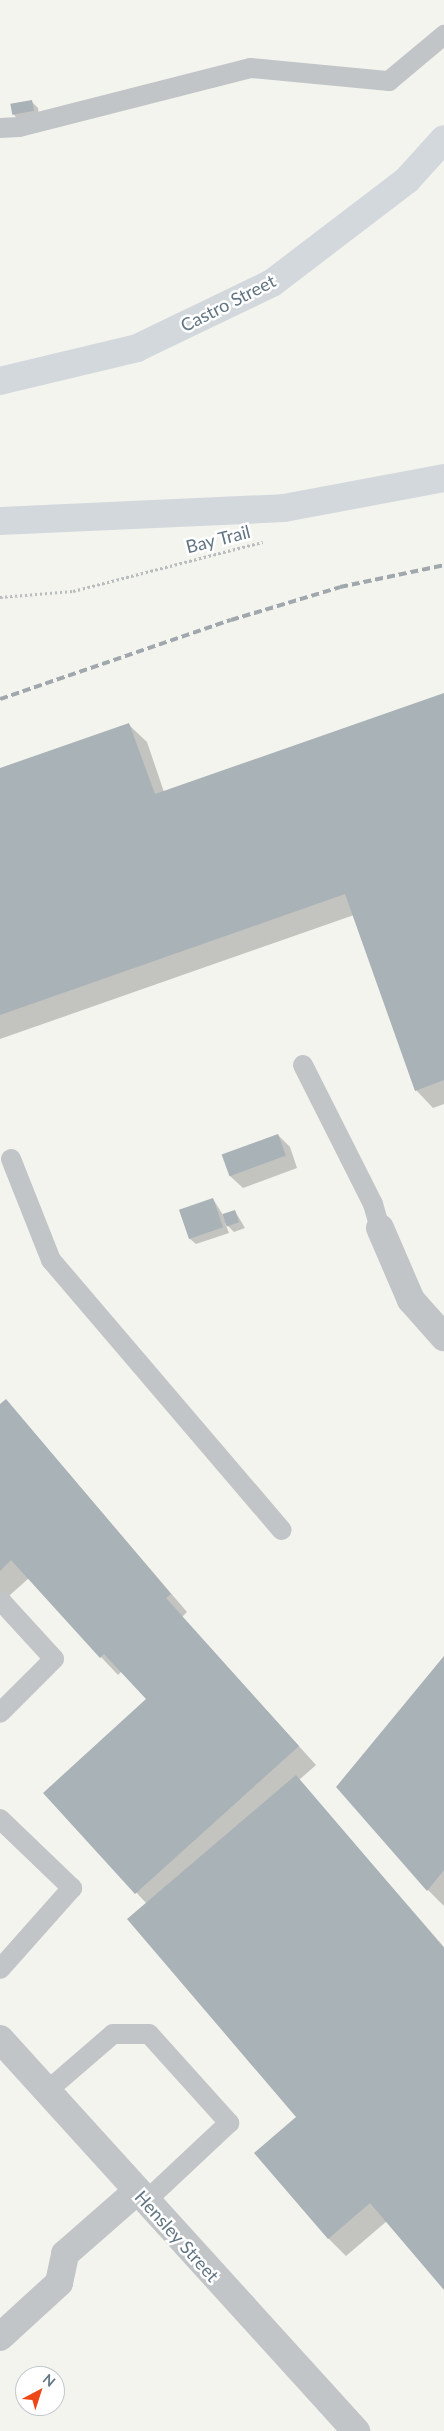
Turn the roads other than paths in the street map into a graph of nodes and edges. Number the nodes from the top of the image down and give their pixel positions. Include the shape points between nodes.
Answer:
1 (444, 35) edge
2 (0, 128) edge
3 (444, 139) edge
4 (0, 380) edge
5 (444, 478) edge
6 (0, 521) edge
7 (303, 1065) dead end
8 (11, 1159) dead end
9 (380, 1228) joint
10 (444, 1337) edge
11 (282, 1530) dead end
12 (0, 1604) edge
13 (0, 1713) edge
14 (0, 1818) edge
15 (0, 1969) edge
16 (0, 2039) edge
17 (47, 2091) junction
18 (141, 2196) junction
19 (0, 2337) edge
20 (349, 2429) edge

1 - 2 lane via 389,81 251,68 19,127
3 - 4 main road, Castro Street via 407,180 272,283 137,348
5 - 6 main road via 284,508
7 - 9 lane via 372,1204
8 - 11 lane via 51,1260
9 - 10 street via 411,1300
12 - 13 lane via 2,1602 54,1659
14 - 15 lane via 72,1888
16 - 17 street, Hensley Street
17 - 18 street, Hensley Street
17 - 18 lane via 113,2034 149,2034 229,2123
18 - 19 street via 65,2254 59,2282
18 - 20 street, Hensley Street

